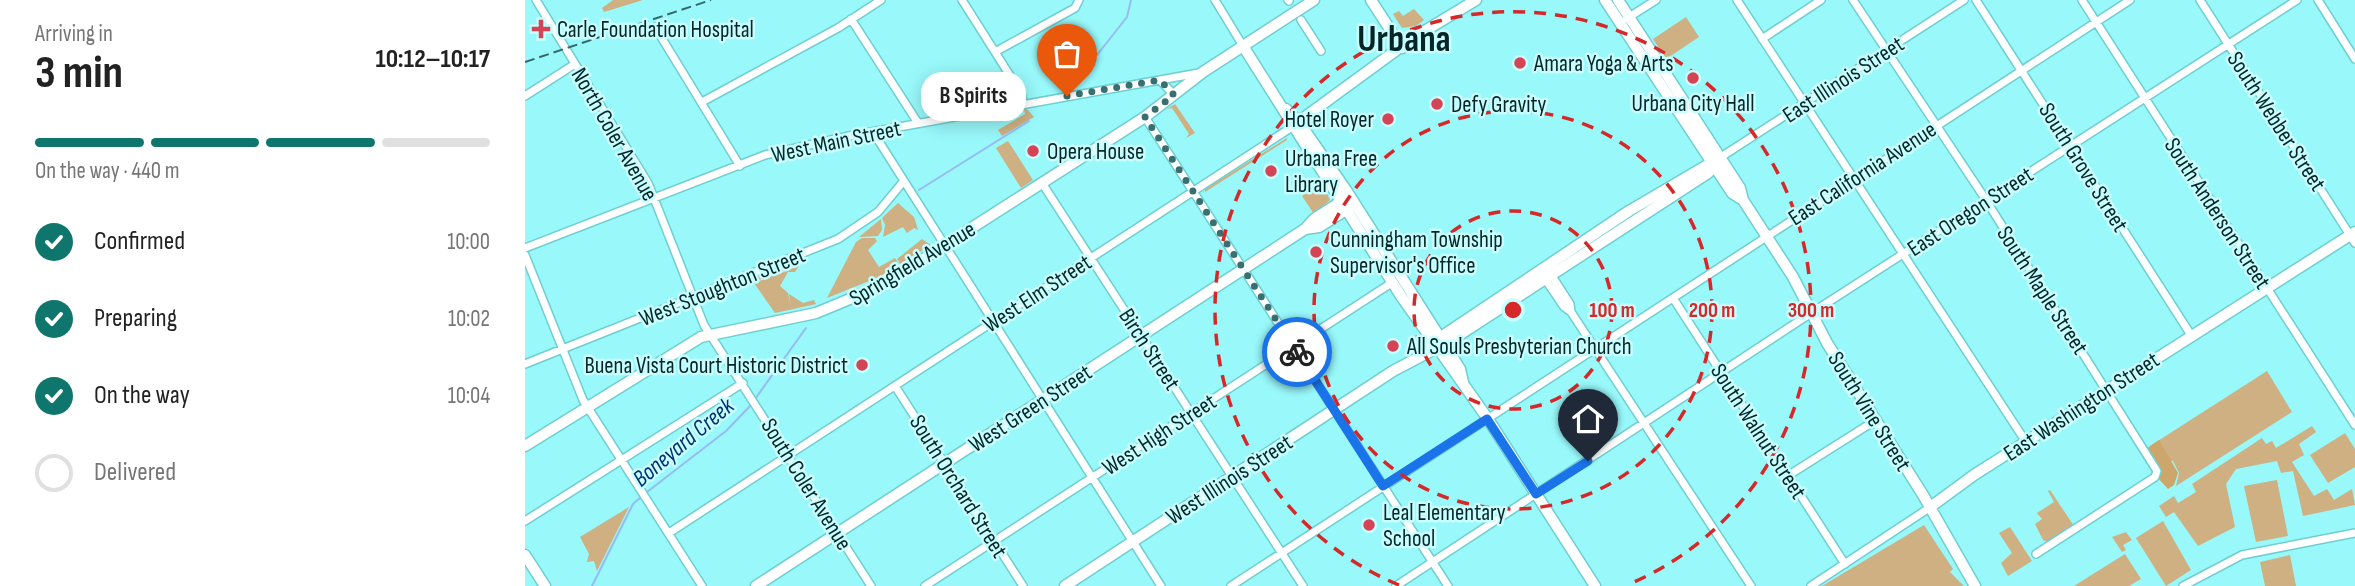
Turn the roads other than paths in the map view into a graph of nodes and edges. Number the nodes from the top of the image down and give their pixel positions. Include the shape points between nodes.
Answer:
1 (536, 0) edge
2 (881, 0) edge
3 (962, 0) edge
4 (1215, 0) edge
5 (1314, 0) edge
6 (1371, 0) edge
7 (1476, 0) edge
8 (1605, 0) edge
9 (1618, 0) edge
10 (1656, 0) edge
11 (1737, 0) edge
12 (1821, 0) edge
13 (1853, 0) edge
14 (1965, 0) edge
15 (1976, 0) edge
16 (2082, 0) edge
17 (2130, 0) edge
18 (2200, 0) edge
19 (2297, 0) edge
20 (2318, 0) edge
21 (1079, 2) edge
22 (852, 19) junction
23 (1301, 20) dead end
24 (1624, 20) junction
25 (2096, 21) junction
26 (655, 27) dead end
27 (1762, 39) junction
28 (2228, 44) junction
29 (1243, 46) junction
30 (1402, 48) junction
31 (1321, 51) dead end
32 (1887, 51) junction
33 (995, 52) junction
34 (2355, 58) edge
35 (575, 64) junction
36 (2021, 70) junction
37 (1203, 72) junction
38 (1160, 80) junction
39 (1174, 95) junction
40 (525, 96) edge
41 (2145, 97) junction
42 (702, 102) junction
43 (1805, 103) junction
44 (1023, 104) junction
45 (1145, 117) junction
46 (918, 123) junction
47 (1296, 124) junction
48 (1936, 125) junction
49 (873, 132) junction
50 (2071, 146) junction
51 (1715, 162) junction
52 (740, 166) junction
53 (1853, 179) junction
54 (903, 183) junction
55 (1042, 183) junction
56 (1194, 191) junction
57 (655, 198) junction
58 (1986, 201) junction
59 (1348, 203) junction
60 (1766, 235) junction
61 (2353, 237) edge
62 (944, 246) junction
63 (525, 248) edge
64 (525, 254) edge
65 (1903, 254) junction
66 (1091, 258) junction
67 (1243, 269) junction
68 (1545, 272) junction
69 (1393, 282) junction
70 (2266, 288) junction
71 (694, 297) junction
72 (1672, 298) junction
73 (1812, 312) junction
74 (993, 322) junction
75 (710, 334) junction
76 (1141, 335) junction
77 (2191, 335) junction
78 (1438, 343) junction
79 (1293, 346) junction
80 (562, 349) junction
81 (1596, 349) junction
82 (525, 363) edge
83 (1721, 373) junction
84 (743, 383) junction
85 (895, 386) junction
86 (2106, 390) junction
87 (1042, 400) junction
88 (587, 407) junction
89 (1335, 410) junction
90 (1191, 413) junction
91 (1487, 419) junction
92 (1876, 420) junction
93 (1645, 423) junction
94 (2355, 425) edge
95 (2026, 442) junction
96 (525, 446) edge
97 (789, 455) junction
98 (622, 460) junction
99 (944, 464) junction
100 (1789, 475) junction
101 (1233, 477) junction
102 (1093, 478) junction
103 (1383, 486) junction
104 (1536, 494) junction
105 (1929, 508) junction
106 (525, 521) edge
107 (669, 533) junction
108 (2355, 533) edge
109 (838, 534) junction
110 (994, 541) junction
111 (1133, 542) junction
112 (1282, 553) junction
113 (2036, 554) dead end
114 (525, 555) edge
115 (1432, 562) junction
116 (1845, 564) junction
117 (1593, 585) edge
118 (545, 586) edge
119 (702, 586) edge
120 (756, 586) edge
121 (871, 586) edge
122 (925, 586) edge
123 (1023, 586) edge
124 (1065, 586) edge
125 (1161, 586) edge
126 (1231, 586) edge
127 (1303, 586) edge
128 (1397, 586) edge
129 (1448, 586) edge
130 (1751, 586) edge
131 (1811, 586) edge
132 (1975, 586) edge
133 (2183, 586) edge

1 - 35 street, North Coler Avenue
2 - 22 street
3 - 33 street
4 - 29 street
5 - 29 street, West Main Street
6 - 30 street
7 - 30 street, West Elm Street
8 - 24 street, South Vine Street
9 - 24 street, South Vine Street
10 - 24 street
11 - 27 street
12 - 27 street
13 - 32 street, South Maple Street
14 - 32 street, East Illinois Street
15 - 36 street, South Grove Street
16 - 25 street, South Anderson Street
17 - 25 street, East California Avenue
18 - 28 street, South Webber Street
19 - 28 street, East Oregon Street
20 - 34 street
21 - 33 street
22 - 42 street
22 - 46 street
23 - 31 street
24 - 51 street, South Vine Street
25 - 36 street, East California Avenue
25 - 41 street, South Anderson Street
26 - 42 street
27 - 43 street
28 - 41 street, East Oregon Street
28 - 61 street, South Webber Street
29 - 37 street, West Main Street
29 - 47 street
30 - 47 street, West Elm Street
32 - 43 street, East Illinois Street
32 - 48 street, South Maple Street
33 - 44 street
35 - 40 street
35 - 57 street, North Coler Avenue
36 - 48 street, East California Avenue
36 - 50 street, South Grove Street
37 - 38 street, West Main Street
37 - 39 street, Springfield Avenue
38 - 39 street
38 - 44 street, West Main Street
39 - 45 street, Springfield Avenue
41 - 50 street, East Oregon Street
41 - 70 street, South Anderson Street
42 - 52 street
43 - 51 street, East Illinois Street
43 - 53 street
44 - 46 street, West Main Street
45 - 55 street, Springfield Avenue
45 - 56 street
46 - 49 street, West Main Street
47 - 56 street, West Elm Street
47 - 59 street
48 - 53 street, East California Avenue
48 - 58 street, South Maple Street
49 - 52 street, West Main Street via 765,155
49 - 54 street
50 - 58 street, East Oregon Street
50 - 77 street, South Grove Street
51 - 60 street, South Vine Street via 1732,193 1743,200
51 - 68 street, East Illinois Street
52 - 57 street, West Main Street
53 - 60 street, East California Avenue
53 - 65 street
54 - 62 street
54 - 71 street, West Stoughton Street via 877,212 838,239
55 - 62 street, Springfield Avenue
55 - 66 street, Birch Street
56 - 66 street, West Elm Street
56 - 67 street
57 - 63 street, West Main Street
57 - 71 street, North Coler Avenue
58 - 65 street, East Oregon Street
58 - 86 street, South Maple Street
59 - 67 street, West Green Street via 1319,227 1305,229
59 - 69 street
59 - 78 street
60 - 72 street, East California Avenue
60 - 73 street, South Vine Street
61 - 70 street, East Washington Street
62 - 74 street
62 - 75 street, Springfield Avenue via 839,306
64 - 80 street
65 - 73 street, East Oregon Street
65 - 95 street
66 - 74 street, West Elm Street
66 - 76 street, Birch Street
67 - 76 street, West Green Street
67 - 79 street
68 - 78 street, West Illinois Street
68 - 81 street
69 - 78 street
69 - 79 street, West High Street
70 - 77 street, East Washington Street
70 - 94 street, South Anderson Street
71 - 75 street, North Coler Avenue
71 - 80 street, West Stoughton Street
72 - 81 street, East California Avenue
72 - 83 street, South Walnut Street
73 - 83 street, East Oregon Street
73 - 92 street, South Vine Street
74 - 85 street, West Elm Street
74 - 87 street
75 - 84 street, North Coler Avenue
75 - 88 street, Springfield Avenue
76 - 87 street, West Green Street
76 - 90 street, Birch Street
77 - 86 street, East Washington Street
78 - 89 street, West Illinois Street via 1399,363 1393,372
78 - 91 street via 1457,380 1463,382
79 - 89 street
79 - 90 street, West High Street
80 - 82 street, West Stoughton Street
80 - 88 street
81 - 91 street, East California Avenue
81 - 93 street
83 - 93 street, East Oregon Street
83 - 100 street, South Walnut Street
84 - 97 street, South Coler Avenue
84 - 98 street
85 - 97 street, West Elm Street
85 - 99 street, South Orchard Street
86 - 95 street, East Washington Street
86 - 113 street, South Maple Street via 2150,457 2155,477
87 - 99 street, West Green Street
87 - 102 street
88 - 96 street, Springfield Avenue
88 - 98 street
89 - 101 street, West Illinois Street
89 - 103 street
90 - 101 street, Birch Street
90 - 102 street, West High Street
91 - 103 street, East California Avenue
91 - 104 street
92 - 100 street
92 - 105 street, South Vine Street
93 - 104 street, East Oregon Street
93 - 130 street
95 - 105 street, East Washington Street
97 - 107 street, West Elm Street
97 - 109 street, South Coler Avenue
98 - 106 street
98 - 107 street
99 - 109 street, West Green Street
99 - 110 street, South Orchard Street
100 - 116 street, South Walnut Street
101 - 111 street, West Illinois Street
101 - 112 street, Birch Street
102 - 110 street, West High Street
102 - 111 street
103 - 112 street, East California Avenue
103 - 115 street
104 - 115 street, East Oregon Street
104 - 117 street
105 - 116 street, East Washington Street
105 - 132 street, South Vine Street
107 - 119 street
108 - 133 street via 2242,555
109 - 120 street, West Green Street
109 - 121 street, South Coler Avenue
110 - 122 street, West High Street
110 - 123 street, South Orchard Street
111 - 124 street, West Illinois Street
111 - 125 street
112 - 126 street, East California Avenue
112 - 127 street, Birch Street
114 - 118 street
115 - 128 street, East Oregon Street
115 - 129 street
116 - 131 street, East Washington Street

